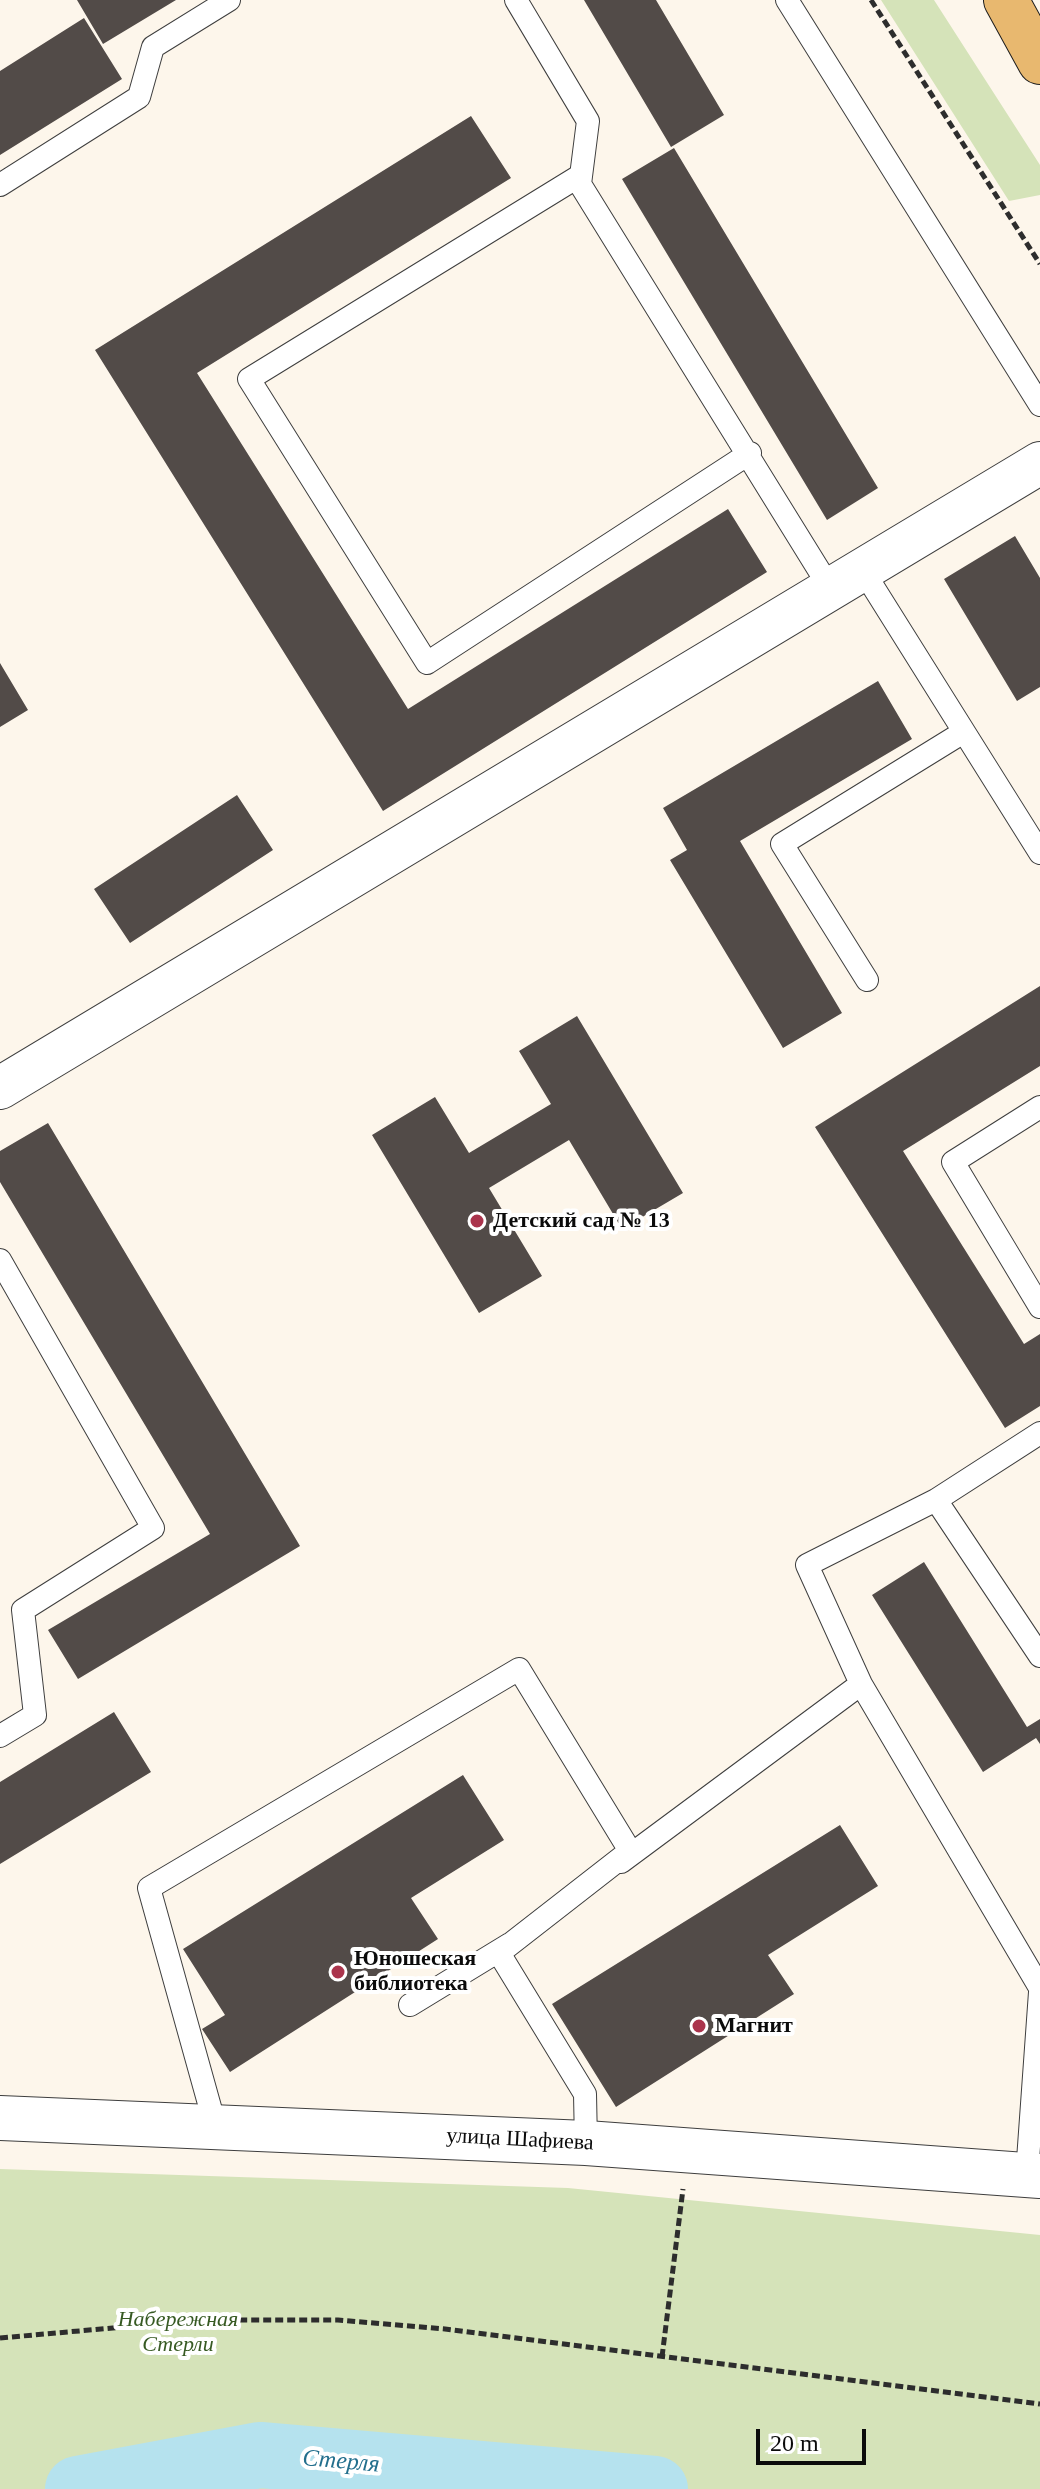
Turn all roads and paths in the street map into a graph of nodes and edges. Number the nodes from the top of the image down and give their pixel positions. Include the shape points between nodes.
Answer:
1 (229, 0) edge
2 (516, 0) edge
3 (787, 0) edge
4 (871, 0) edge
5 (1022, 22) edge
6 (1040, 62) edge
7 (581, 175) junction
8 (0, 185) edge
9 (1040, 264) edge
10 (1040, 405) edge
11 (750, 453) junction
12 (1040, 463) edge
13 (846, 578) junction
14 (962, 733) junction
15 (1040, 853) edge
16 (867, 980) dead end
17 (0, 1088) edge
18 (1040, 1107) edge
19 (3, 1274) edge
20 (1040, 1307) edge
21 (1040, 1433) edge
22 (936, 1500) junction
23 (1040, 1656) edge
24 (861, 1684) junction
25 (0, 1736) edge
26 (499, 1953) junction
27 (1040, 1990) edge
28 (410, 2005) dead end
29 (0, 2118) edge
30 (215, 2125) junction
31 (586, 2143) junction
32 (1033, 2175) edge
33 (683, 2188) dead end
34 (0, 2338) edge
35 (662, 2358) junction
36 (1040, 2404) edge

1 - 8 lane via 153,47 139,97
2 - 7 lane via 588,121
3 - 10 lane
4 - 9 path
5 - 6 main road
7 - 11 lane via 580,184
7 - 11 lane via 249,379 427,663
11 - 13 lane
12 - 13 street
13 - 14 lane
13 - 17 street
14 - 15 lane
14 - 16 lane via 782,844
18 - 20 lane via 953,1162
19 - 25 lane via 153,1528 23,1610 35,1715
21 - 22 lane
22 - 23 lane
22 - 24 lane via 807,1565
24 - 26 lane
24 - 27 lane
26 - 28 lane
26 - 30 lane via 630,1851 519,1669 149,1888
26 - 31 lane via 585,2094
27 - 32 lane
29 - 30 street, улица Шафиева
30 - 31 street, улица Шафиева
31 - 32 street, улица Шафиева
33 - 35 path
34 - 35 path via 202,2320 338,2320
35 - 36 path

